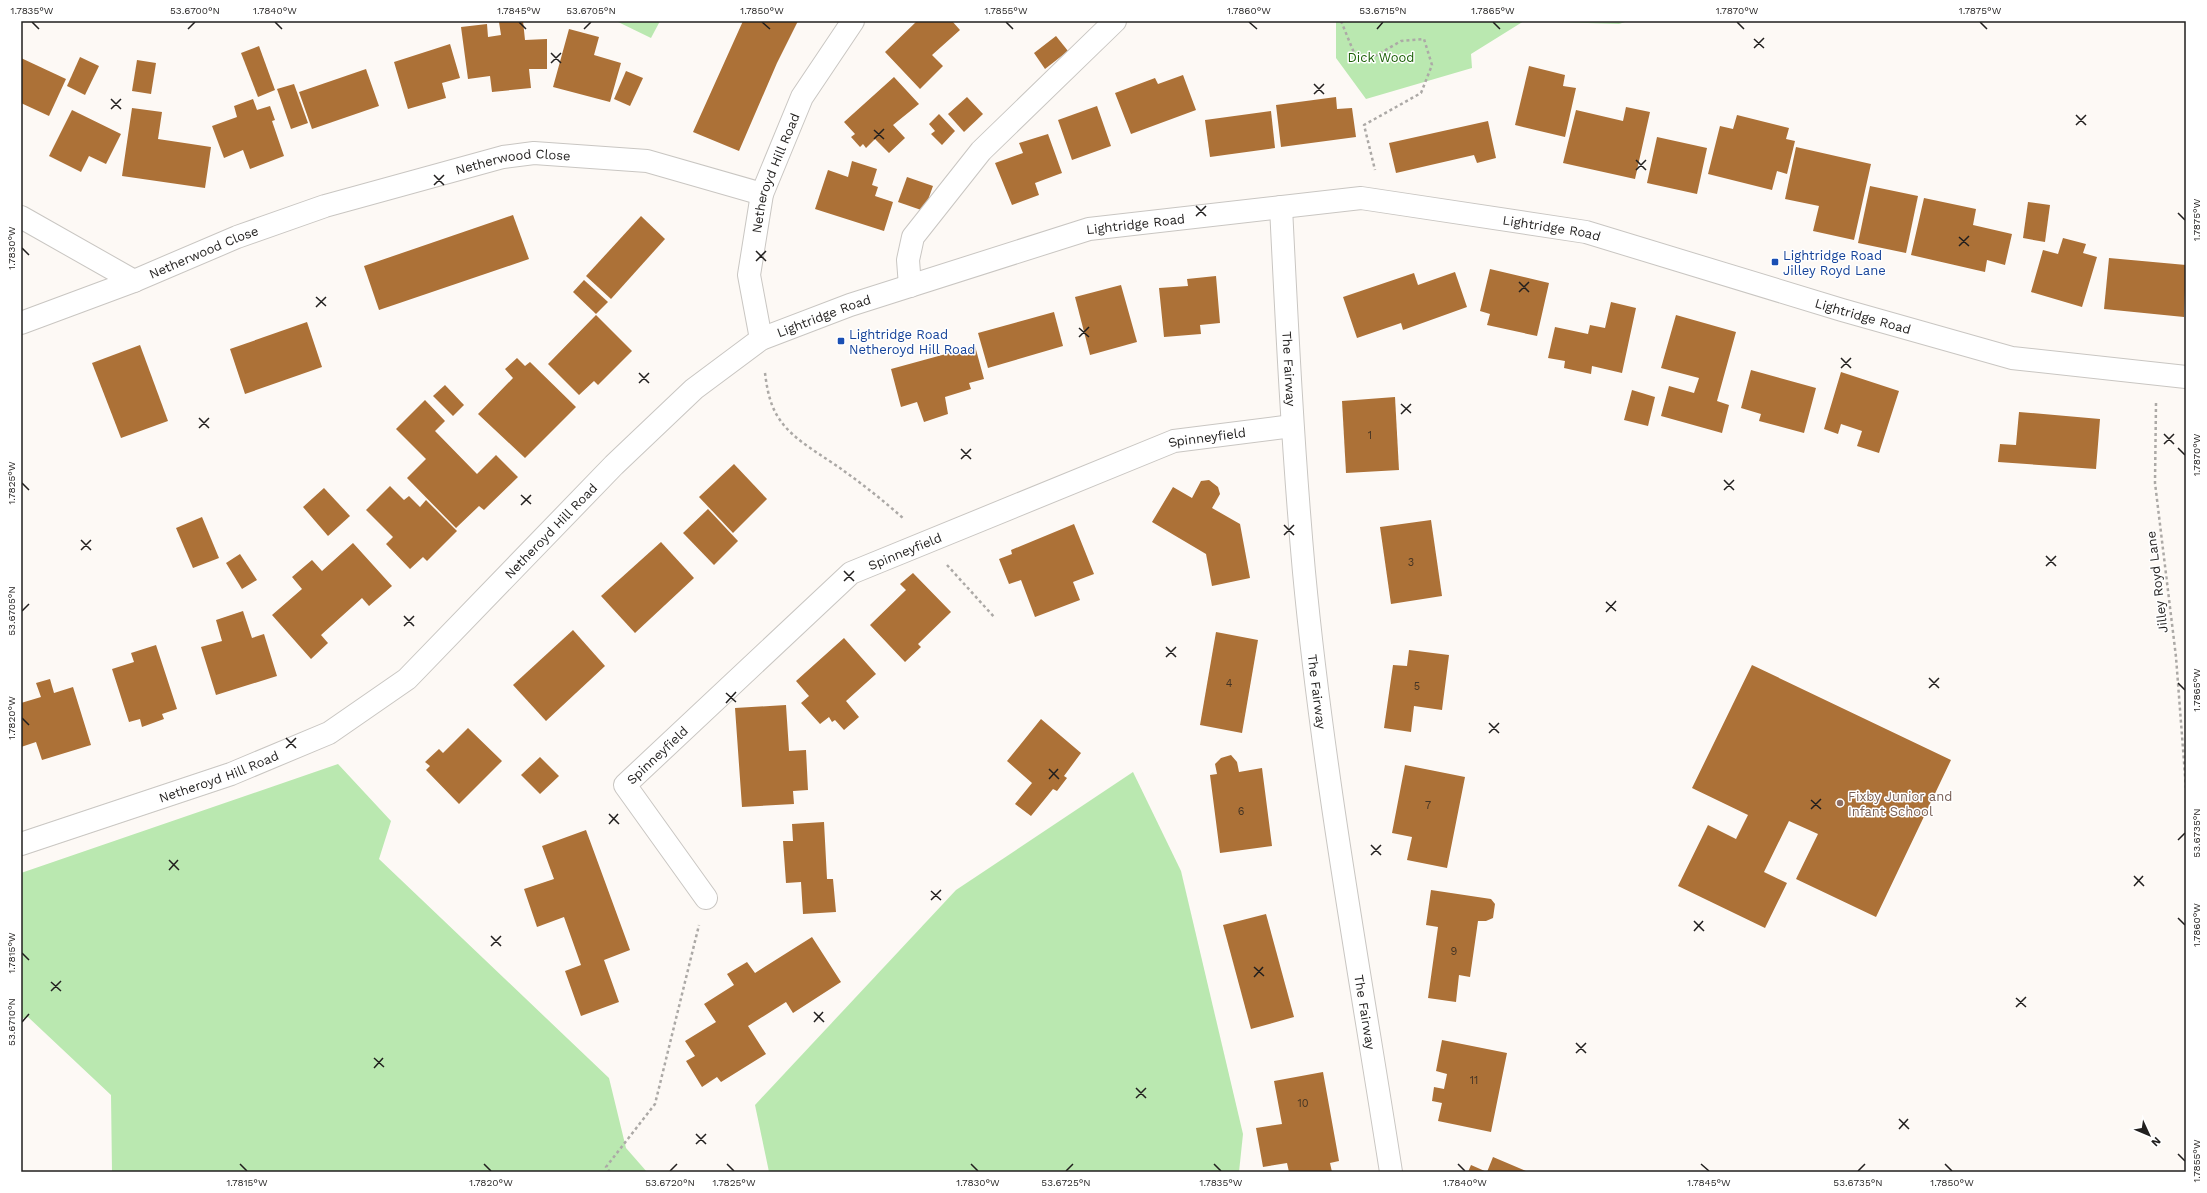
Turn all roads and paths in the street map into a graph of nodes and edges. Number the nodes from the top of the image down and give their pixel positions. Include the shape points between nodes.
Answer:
1 (853, 21) edge
2 (1116, 21) edge
3 (1341, 21) edge
4 (762, 194) junction
5 (1383, 202) junction
6 (1281, 206) junction
7 (21, 217) edge
8 (134, 281) junction
9 (910, 286) junction
10 (21, 323) edge
11 (761, 339) junction
12 (2156, 374) junction
13 (2186, 377) edge
14 (1292, 426) junction
15 (926, 543) junction
16 (995, 618) dead end
17 (2186, 788) edge
18 (21, 844) edge
19 (706, 898) joint
20 (610, 1172) edge
21 (1391, 1172) edge

1 - 4 street, Netheroyd Hill Road via 802,97
2 - 9 street via 981,151 913,237 908,260
3 - 5 path via 1357,60 1377,55 1401,41 1424,39 1432,65 1421,93 1364,125
4 - 8 street, Netherwood Close via 647,161 534,153 503,157 325,206 237,237
4 - 11 street, Netheroyd Hill Road via 749,275
5 - 6 street, Lightridge Road via 1361,198
5 - 12 street, Lightridge Road via 1586,232 1842,310 2012,358
6 - 9 street, Lightridge Road via 1089,229
6 - 14 street, The Fairway
7 - 8 street, Netherwood Close
8 - 10 street, Netherwood Close
9 - 11 street, Lightridge Road
11 - 15 path via 767,393 780,420 806,445 888,504
11 - 18 street, Netheroyd Hill Road via 694,389 614,465 413,674 329,733 231,774
12 - 13 street, Lightridge Road
12 - 17 path, Jilley Royd Lane via 2155,483 2176,657
14 - 15 street, Spinneyfield via 1174,441
14 - 21 street, The Fairway via 1304,574 1328,769
15 - 16 path
15 - 19 street, Spinneyfield via 851,573 625,785
19 - 20 path via 655,1104 606,1167

